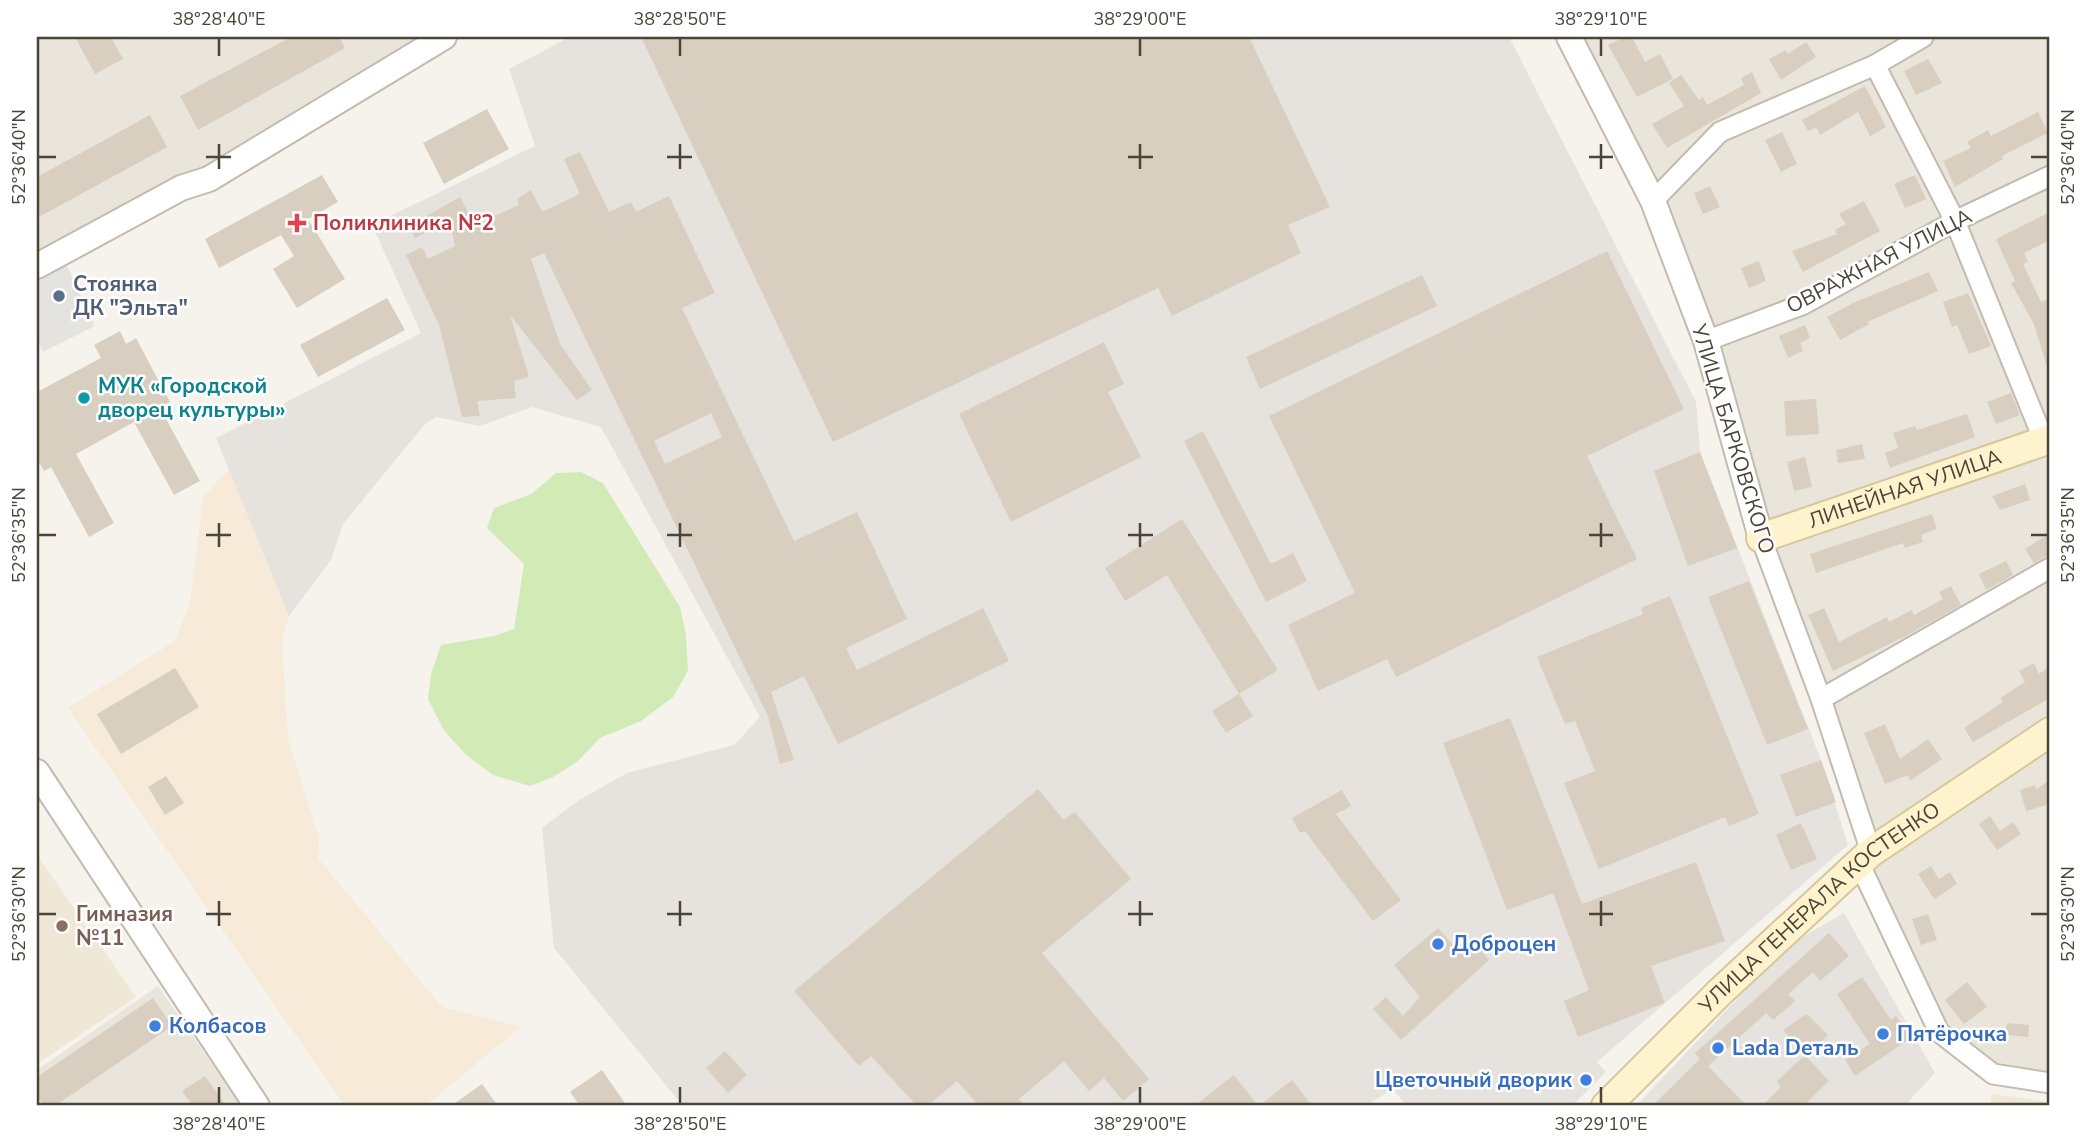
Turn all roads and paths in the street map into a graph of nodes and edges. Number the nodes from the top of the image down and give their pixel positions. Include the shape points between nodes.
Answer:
1 (444, 37) edge
2 (1569, 37) edge
3 (1923, 37) edge
4 (1875, 65) junction
5 (2050, 176) edge
6 (1653, 201) junction
7 (1955, 221) junction
8 (37, 266) edge
9 (1706, 341) junction
10 (2047, 440) edge
11 (1761, 538) junction
12 (2050, 568) edge
13 (1822, 699) junction
14 (2050, 732) edge
15 (37, 772) edge
16 (1865, 858) junction
17 (2050, 1083) edge
18 (257, 1106) edge
19 (1606, 1106) edge

1 - 8 street via 209,179 181,188
2 - 6 street, УЛИЦА БАРКОВСКОГО
3 - 4 street
4 - 6 street via 1720,132
4 - 7 street
5 - 7 street, ОВРАЖНАЯ УЛИЦА
6 - 9 street, УЛИЦА БАРКОВСКОГО
7 - 9 street, ОВРАЖНАЯ УЛИЦА via 1804,304
7 - 10 street
9 - 11 street, УЛИЦА БАРКОВСКОГО
10 - 11 main road, ЛИНЕЙНАЯ УЛИЦА
11 - 13 street, УЛИЦА БАРКОВСКОГО
12 - 13 street
13 - 16 street, УЛИЦА БАРКОВСКОГО
14 - 16 main road, УЛИЦА ГЕНЕРАЛА КОСТЕНКО
15 - 18 street
16 - 17 street, УЛИЦА БАРКОВСКОГО via 1939,1032 1993,1074
16 - 19 main road, УЛИЦА ГЕНЕРАЛА КОСТЕНКО

